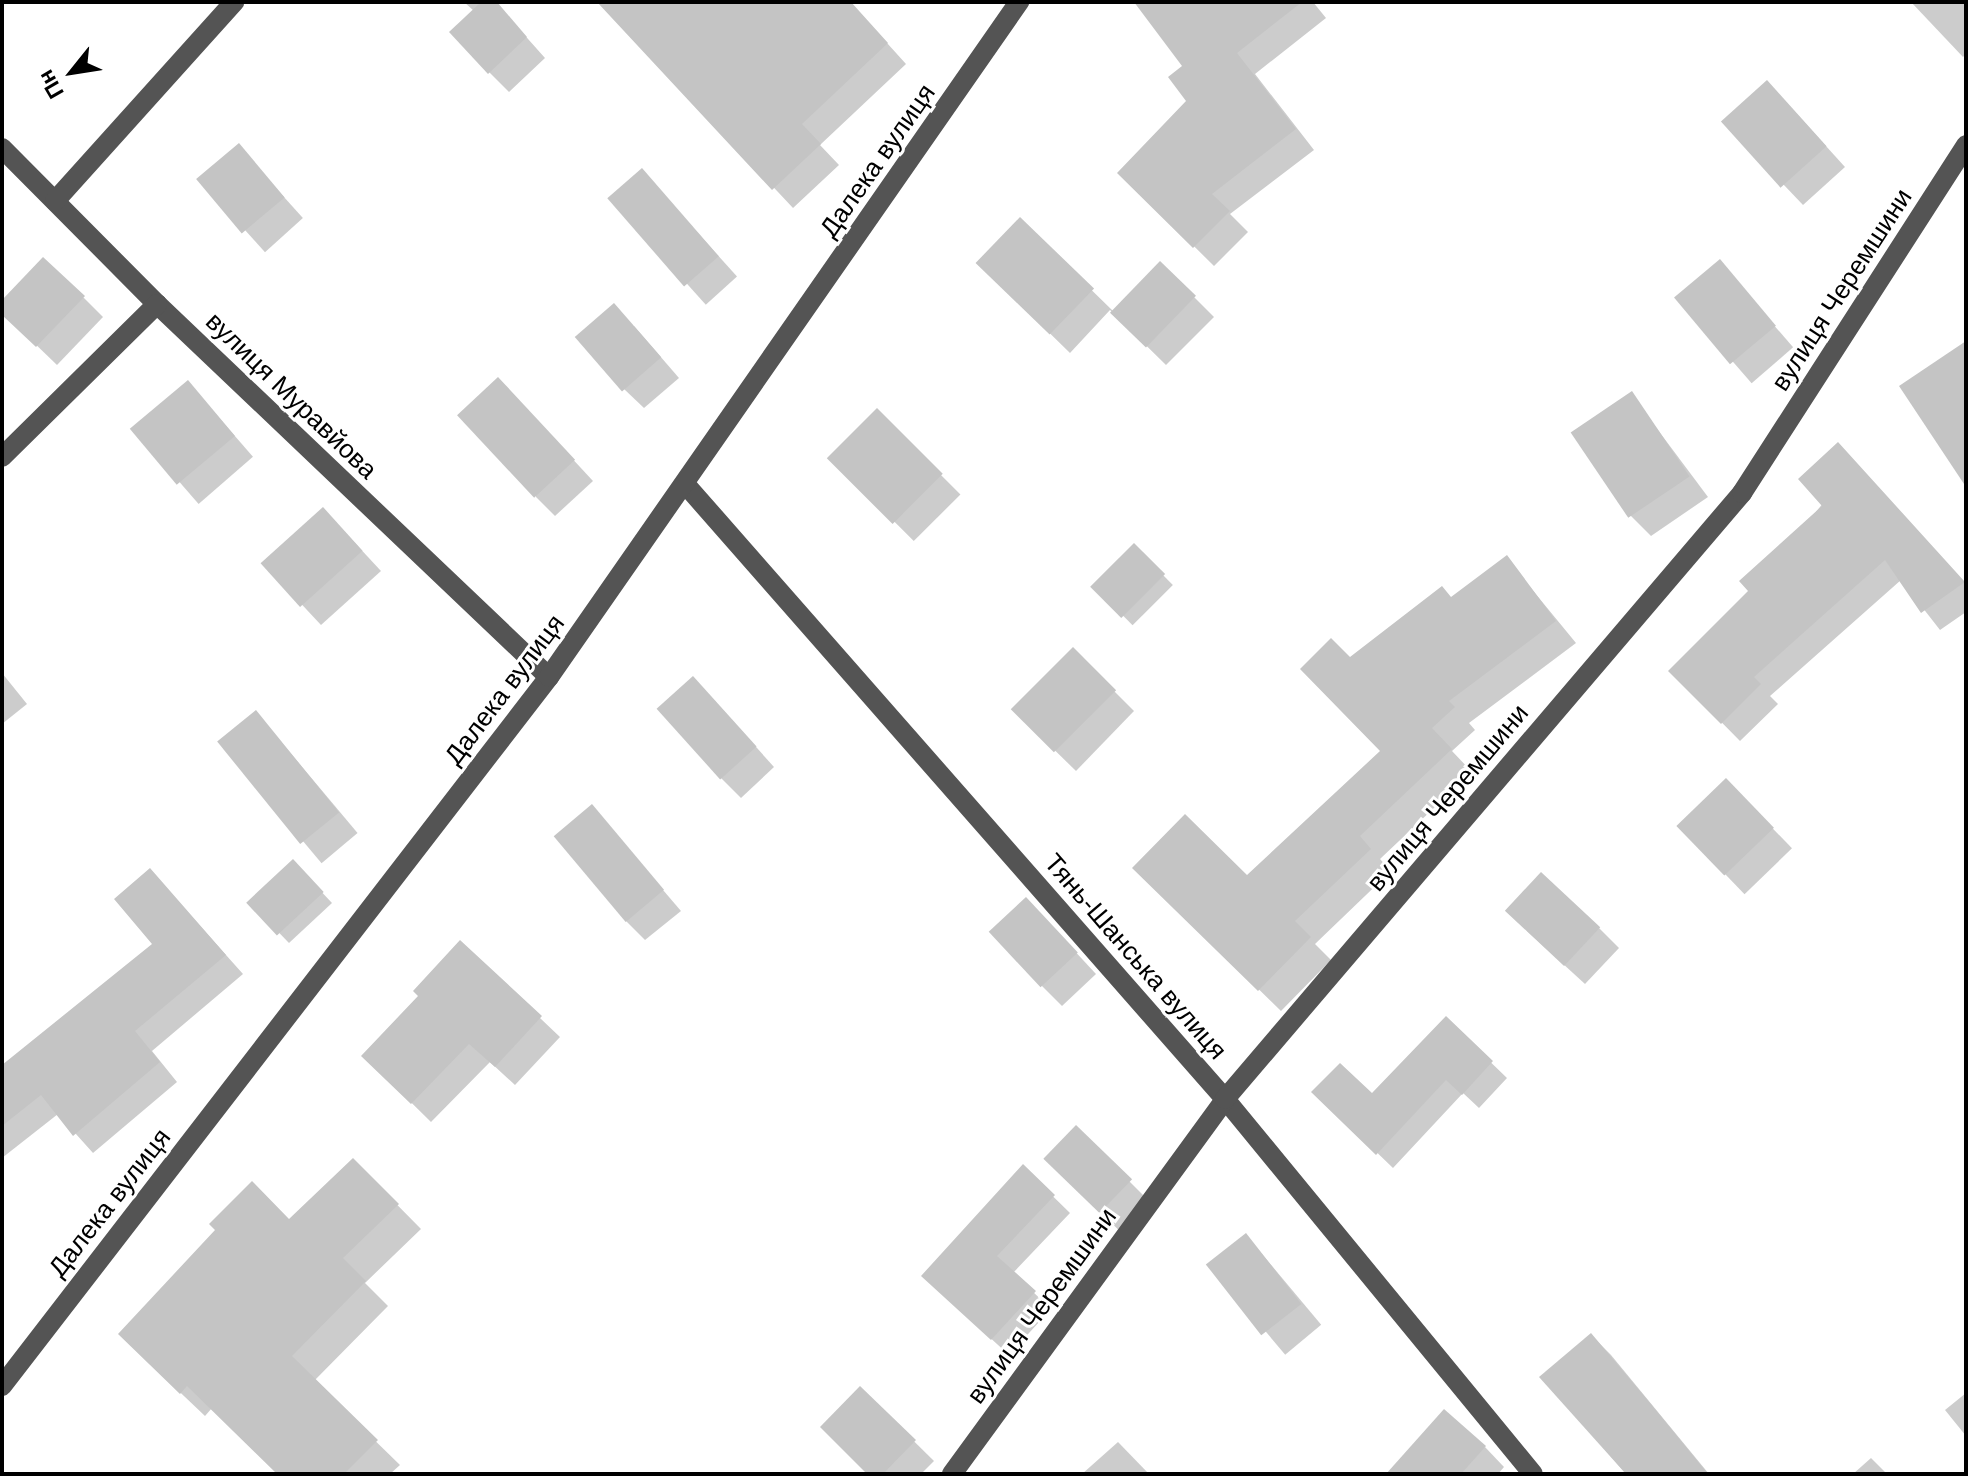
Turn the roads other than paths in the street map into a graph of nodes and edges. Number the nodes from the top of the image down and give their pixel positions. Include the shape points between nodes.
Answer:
1 (234, 2) edge
2 (1019, 2) edge
3 (1966, 145) edge
4 (2, 148) edge
5 (55, 201) junction
6 (157, 304) junction
7 (2, 457) edge
8 (686, 485) junction
9 (549, 677) junction
10 (1225, 1099) junction
11 (2, 1386) edge
12 (952, 1474) edge
13 (1533, 1474) edge

1 - 5 street
2 - 8 street, Далека вулиця
3 - 10 street, вулиця Черемшини via 1742,493
4 - 5 street, вулиця Муравйова
5 - 6 street, вулиця Муравйова
6 - 7 street
6 - 9 street, вулиця Муравйова
8 - 9 street, Далека вулиця
8 - 10 street, Тянь-Шанська вулиця
9 - 11 street, Далека вулиця
10 - 12 street, вулиця Черемшини
10 - 13 street, Тянь-Шанська вулиця

